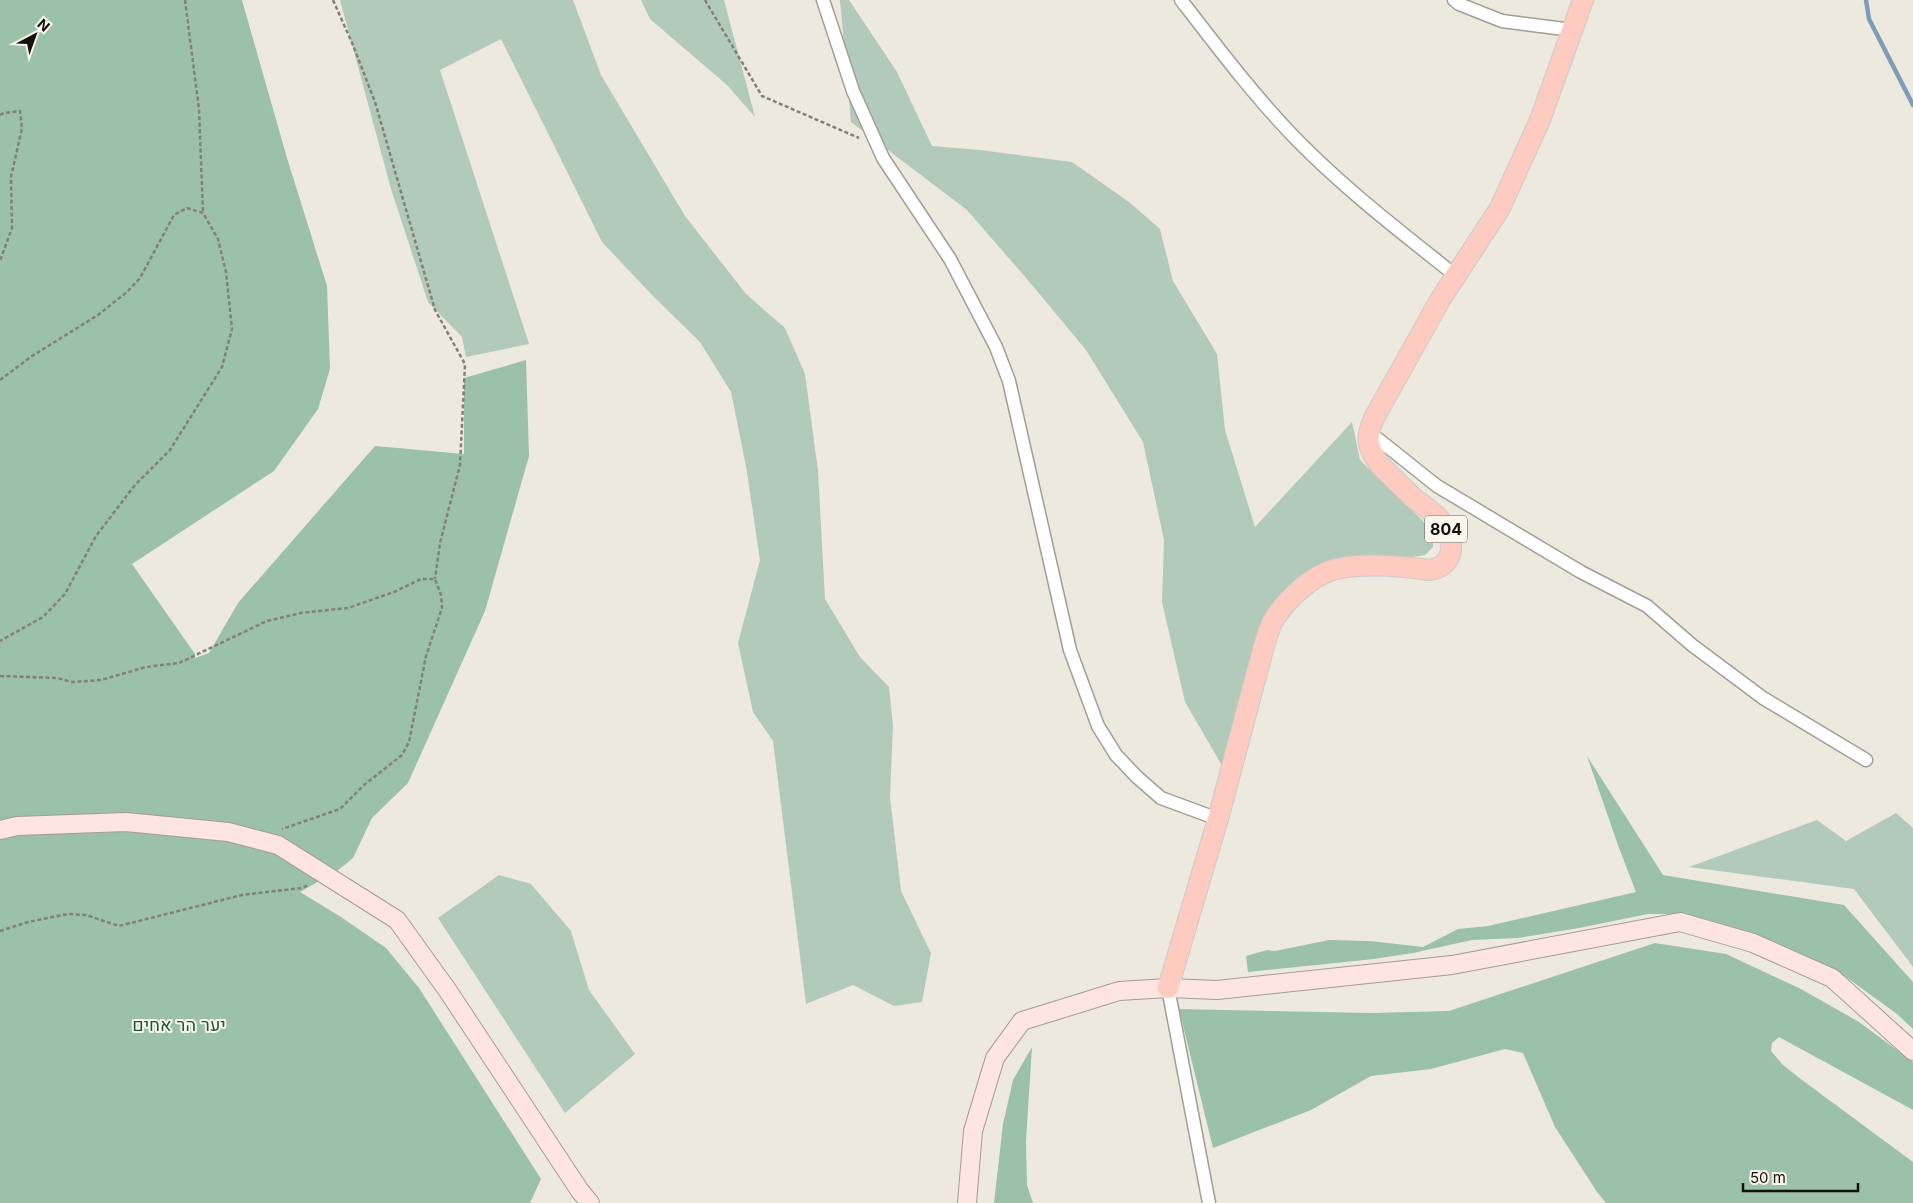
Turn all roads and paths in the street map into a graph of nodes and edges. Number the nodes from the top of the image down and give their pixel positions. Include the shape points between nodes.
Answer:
1 (185, 0) edge
2 (333, 0) edge
3 (705, 0) edge
4 (824, 0) edge
5 (1181, 0) edge
6 (1454, 0) edge
7 (1583, 0) edge
8 (1572, 30) junction
9 (0, 115) edge
10 (877, 145) junction
11 (203, 213) junction
12 (0, 261) edge
13 (1456, 276) junction
14 (0, 380) edge
15 (1368, 431) junction
16 (435, 579) junction
17 (0, 641) edge
18 (0, 676) edge
19 (1866, 760) dead end
20 (1218, 819) junction
21 (0, 830) edge
22 (278, 844) junction
23 (332, 879) junction
24 (0, 931) edge
25 (1168, 988) junction
26 (1913, 1051) edge
27 (590, 1203) edge
28 (967, 1203) edge
29 (1209, 1203) edge

1 - 11 path via 199,109
2 - 16 path via 375,102 435,310 465,364 460,465 440,543
3 - 10 path via 762,96
4 - 10 street via 853,91
5 - 13 street via 1296,140 1348,190
6 - 8 street via 1502,21
7 - 8 main road
8 - 13 main road via 1540,120 1500,208
9 - 12 path via 20,111 22,128 11,178 12,228
10 - 20 street via 950,259 996,347 1009,381 1070,650 1098,726 1116,755 1161,798
11 - 14 path via 188,208 174,215 140,278 127,292
11 - 17 path via 218,239 226,272 232,329 222,367 170,450 135,485 96,536 65,594 43,616
13 - 15 main road
15 - 19 street via 1437,486 1581,572 1647,606 1692,645 1763,698
15 - 20 main road, 804 via 1368,444 1380,465 1440,520 1450,540 1449,559 1444,565 1430,570 1356,566 1324,573 1283,608 1273,622 1264,646
16 - 18 path via 421,579 348,608 300,613 267,621 179,663 146,667 101,680 72,682 57,678
16 - 22 path via 442,608 426,656 409,742 402,755 340,809 280,830
20 - 25 main road, 804
21 - 22 main road via 17,826 126,822 228,832
22 - 23 main road
23 - 24 path via 301,888 242,895 119,926 86,915 68,914
23 - 27 main road via 397,920
25 - 26 main road via 1217,990 1452,964 1680,922 1753,943 1832,978
25 - 28 main road via 1119,991 1022,1021 995,1058 974,1131
25 - 29 street

